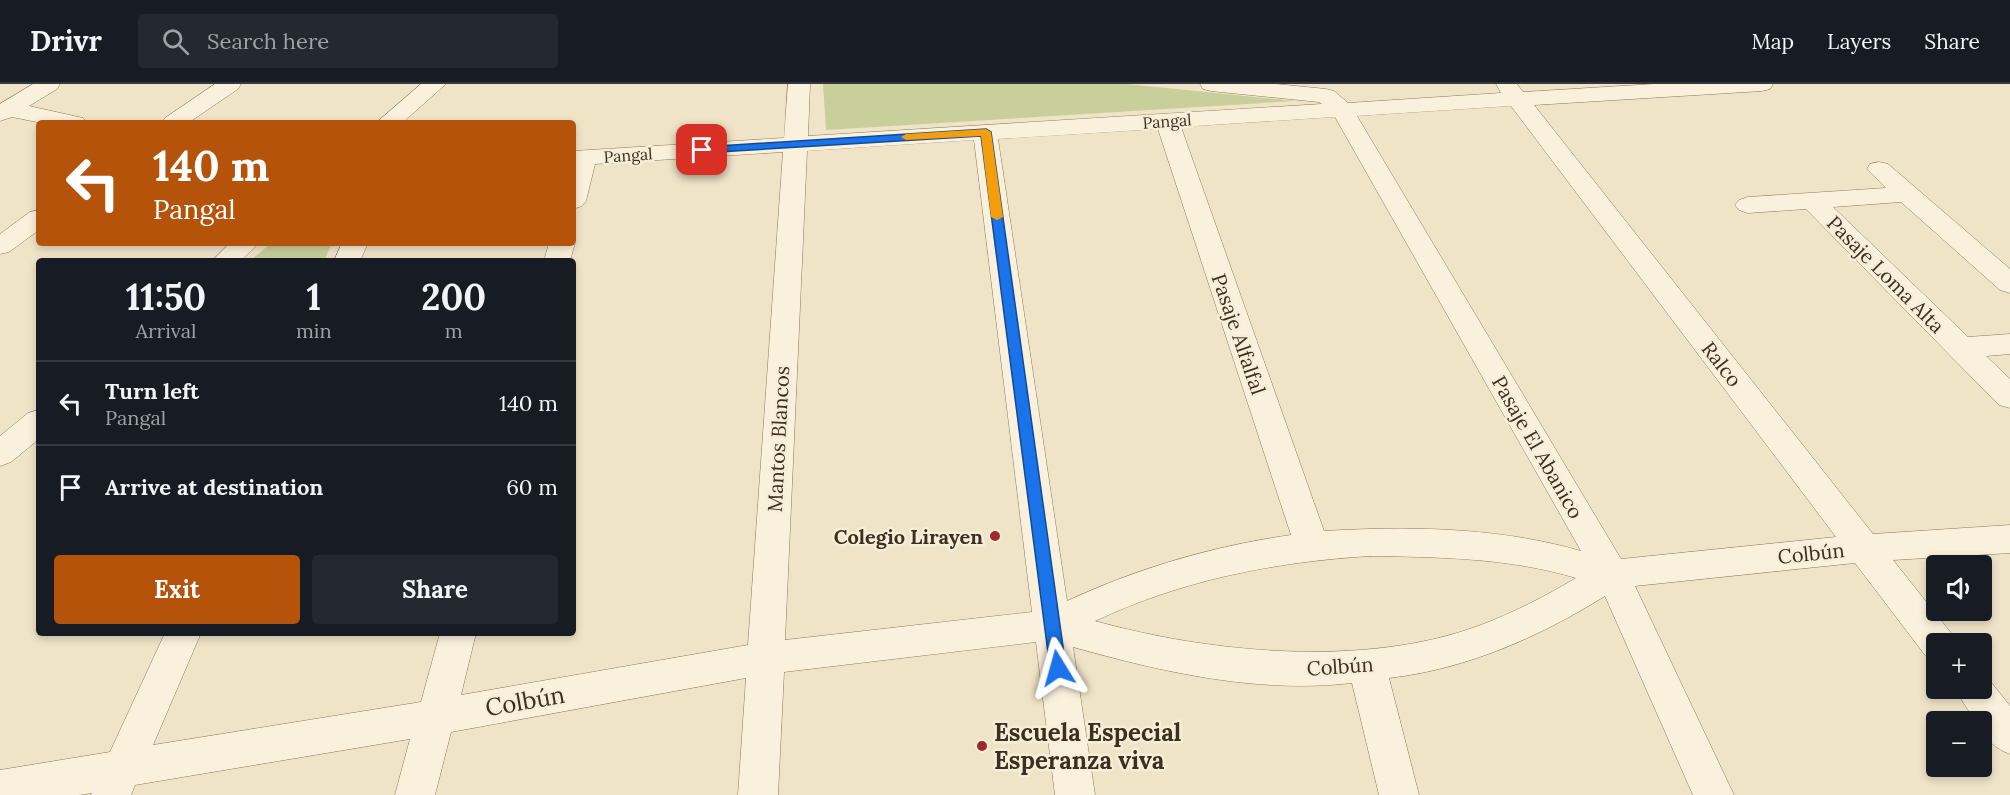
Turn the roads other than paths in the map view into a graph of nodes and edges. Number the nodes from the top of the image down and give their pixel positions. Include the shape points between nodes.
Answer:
1 (49, 84) edge
2 (230, 84) edge
3 (435, 84) edge
4 (799, 84) edge
5 (1211, 84) edge
6 (1762, 84) edge
7 (1511, 91) edge
8 (1342, 110) junction
9 (4, 112) edge
10 (56, 120) edge
11 (177, 120) edge
12 (392, 120) edge
13 (1167, 121) junction
14 (986, 132) junction
15 (795, 144) junction
16 (579, 158) edge
17 (1879, 169) dead end
18 (576, 180) edge
19 (1908, 194) junction
20 (1811, 199) junction
21 (1748, 205) dead end
22 (36, 220) edge
23 (0, 246) edge
24 (242, 246) edge
25 (228, 258) edge
26 (2010, 284) edge
27 (2010, 344) edge
28 (1961, 348) junction
29 (2010, 397) edge
30 (36, 424) edge
31 (0, 454) edge
32 (2010, 539) edge
33 (1312, 546) junction
34 (1864, 548) junction
35 (1612, 574) junction
36 (1052, 625) junction
37 (1930, 633) edge
38 (182, 636) edge
39 (457, 636) edge
40 (766, 658) junction
41 (1367, 665) junction
42 (1981, 699) edge
43 (436, 717) junction
44 (2010, 736) edge
45 (117, 782) edge
46 (0, 789) edge
47 (415, 795) edge
48 (758, 795) edge
49 (1075, 795) edge
50 (1400, 795) edge
51 (1714, 795) edge

1 - 9 street
2 - 11 street
3 - 12 street
4 - 15 street, Mantos Blancos
5 - 8 street via 1326,96
6 - 7 street, Pangal
7 - 8 street, Pangal
7 - 34 street, Ralco
8 - 13 street, Pangal
8 - 35 street, Pasaje El Abanico
9 - 10 street
13 - 14 street, Pangal
13 - 33 street, Pasaje Alfalfal
14 - 15 street, Pangal
14 - 36 street
15 - 16 street, Pangal
15 - 40 street, Mantos Blancos
16 - 18 street
17 - 19 street
19 - 20 street, Pasaje Loma Alta
19 - 26 street
20 - 21 street, Pasaje Loma Alta
20 - 28 street, Pasaje Loma Alta
22 - 23 street
24 - 25 street
27 - 28 street, Pasaje Loma Alta
28 - 29 street, Pasaje Loma Alta
30 - 31 street
32 - 34 street, Colbún
33 - 35 street, Colbún via 1370,542 1491,548 1553,557
33 - 36 street, Colbún via 1248,556 1154,581
34 - 35 street, Colbún
34 - 37 street, Ralco
35 - 41 street, Colbún via 1579,598 1534,622 1484,642
35 - 51 street, Pasaje El Abanico
36 - 40 street, Colbún
36 - 41 street, Colbún via 1112,644 1229,665 1305,669
36 - 49 street
38 - 45 street
39 - 43 street
40 - 43 street, Colbún
40 - 48 street, Mantos Blancos
41 - 50 street
42 - 44 street
43 - 45 street, Colbún
43 - 47 street
45 - 46 street, Colbún

